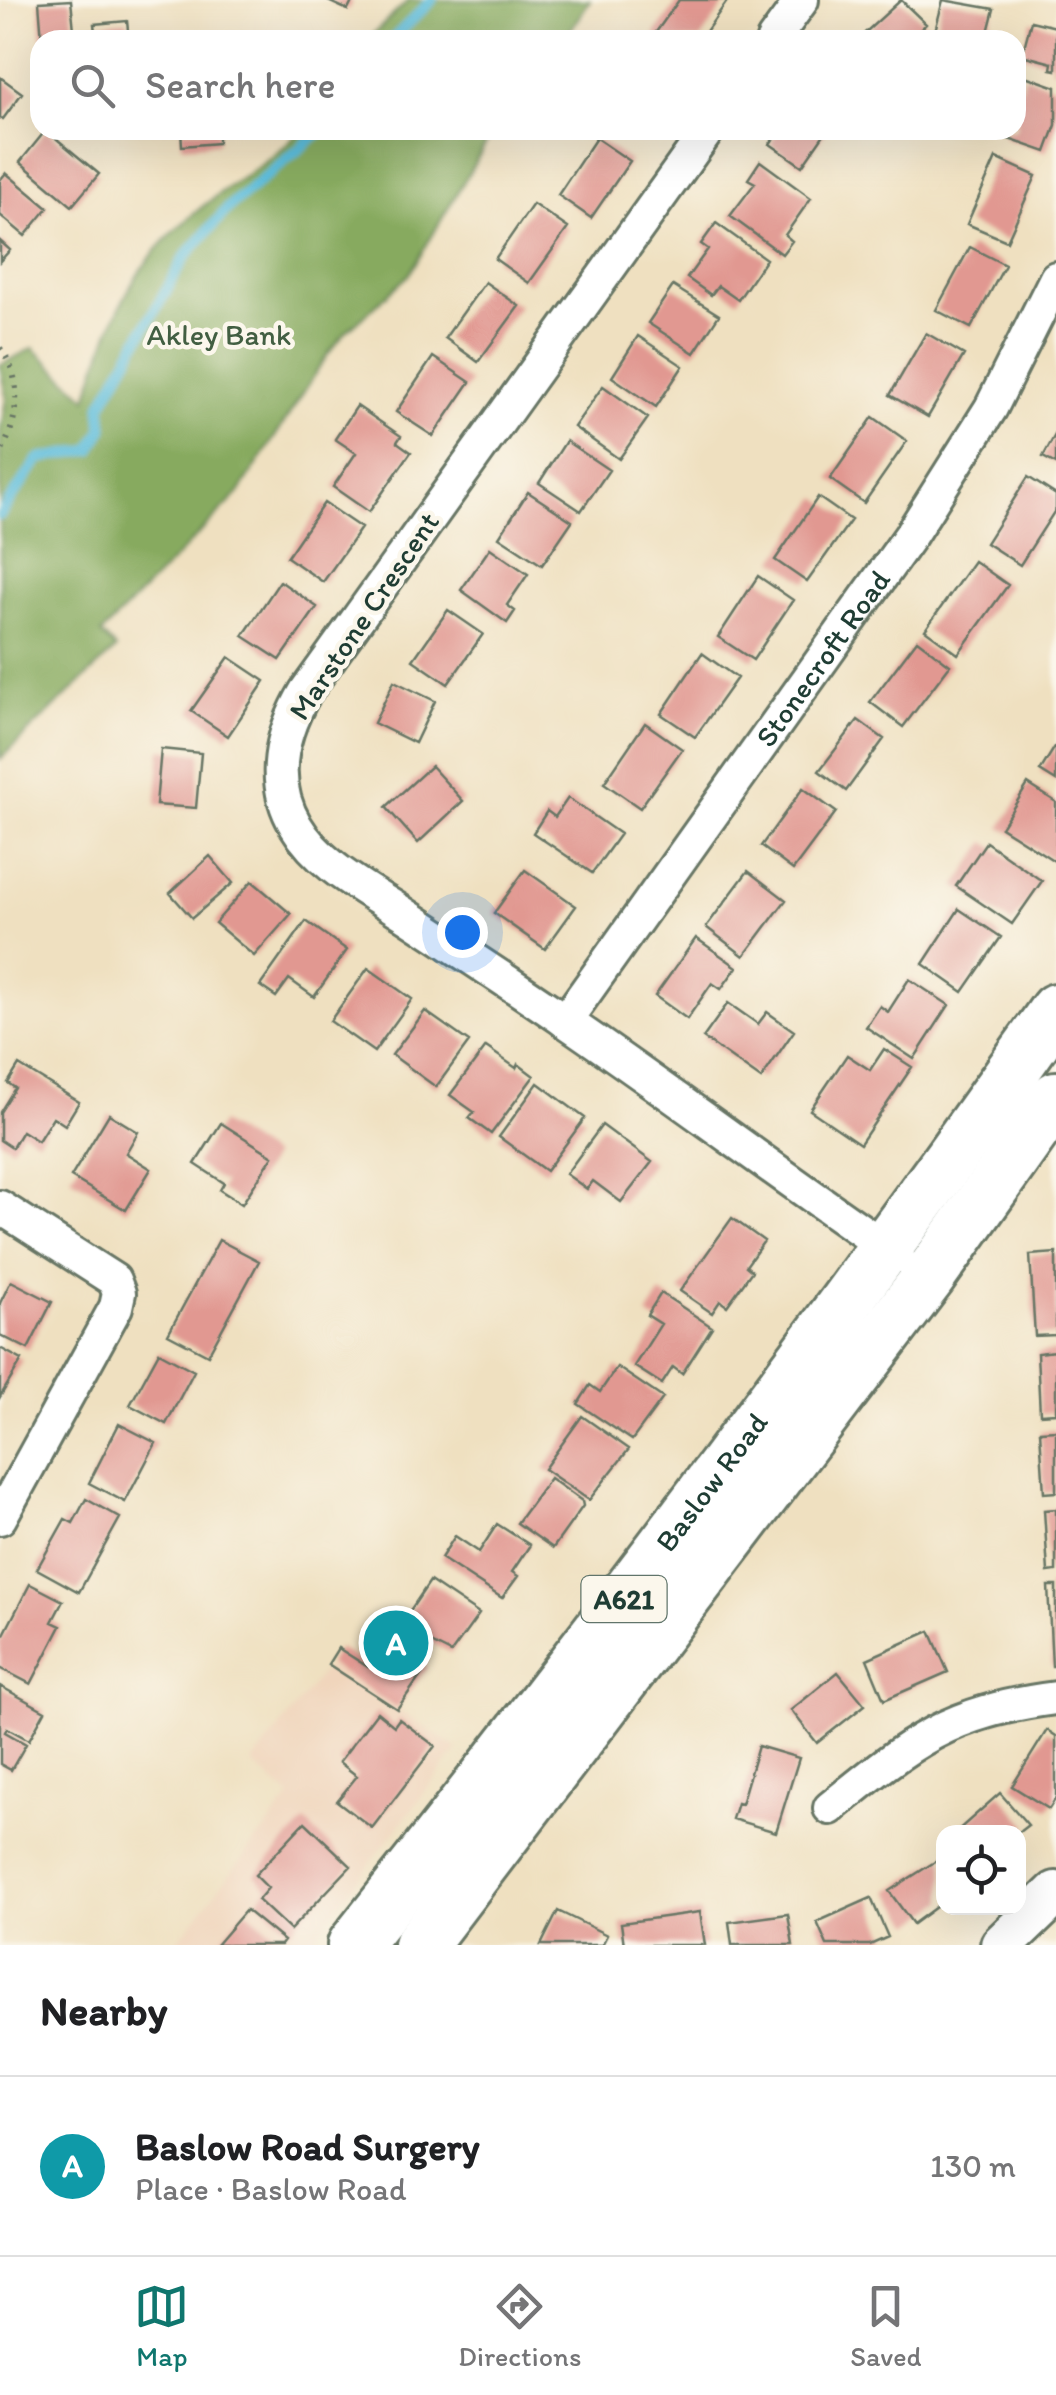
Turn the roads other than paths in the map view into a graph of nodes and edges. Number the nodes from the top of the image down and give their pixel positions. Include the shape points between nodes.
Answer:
1 (802, 0) edge
2 (780, 30) edge
3 (701, 140) edge
4 (1056, 278) edge
5 (1056, 1010) edge
6 (566, 1021) junction
7 (1056, 1098) edge
8 (0, 1207) edge
9 (908, 1262) junction
10 (0, 1518) edge
11 (1056, 1698) edge
12 (830, 1808) dead end
13 (1056, 1893) edge
14 (354, 1945) edge
15 (420, 1945) edge
16 (1002, 1945) edge

1 - 2 street
3 - 6 street, Marstone Crescent via 306,691 280,756 282,794 315,852
4 - 6 street, Stonecroft Road via 991,408 910,536
5 - 9 main road, Baslow Road / A621
6 - 9 street, Marstone Crescent
7 - 9 main road, A621
8 - 10 street via 114,1280 119,1292
9 - 14 main road, Baslow Road / A621
9 - 15 main road, A621
11 - 12 street via 951,1722 916,1740
13 - 16 street

